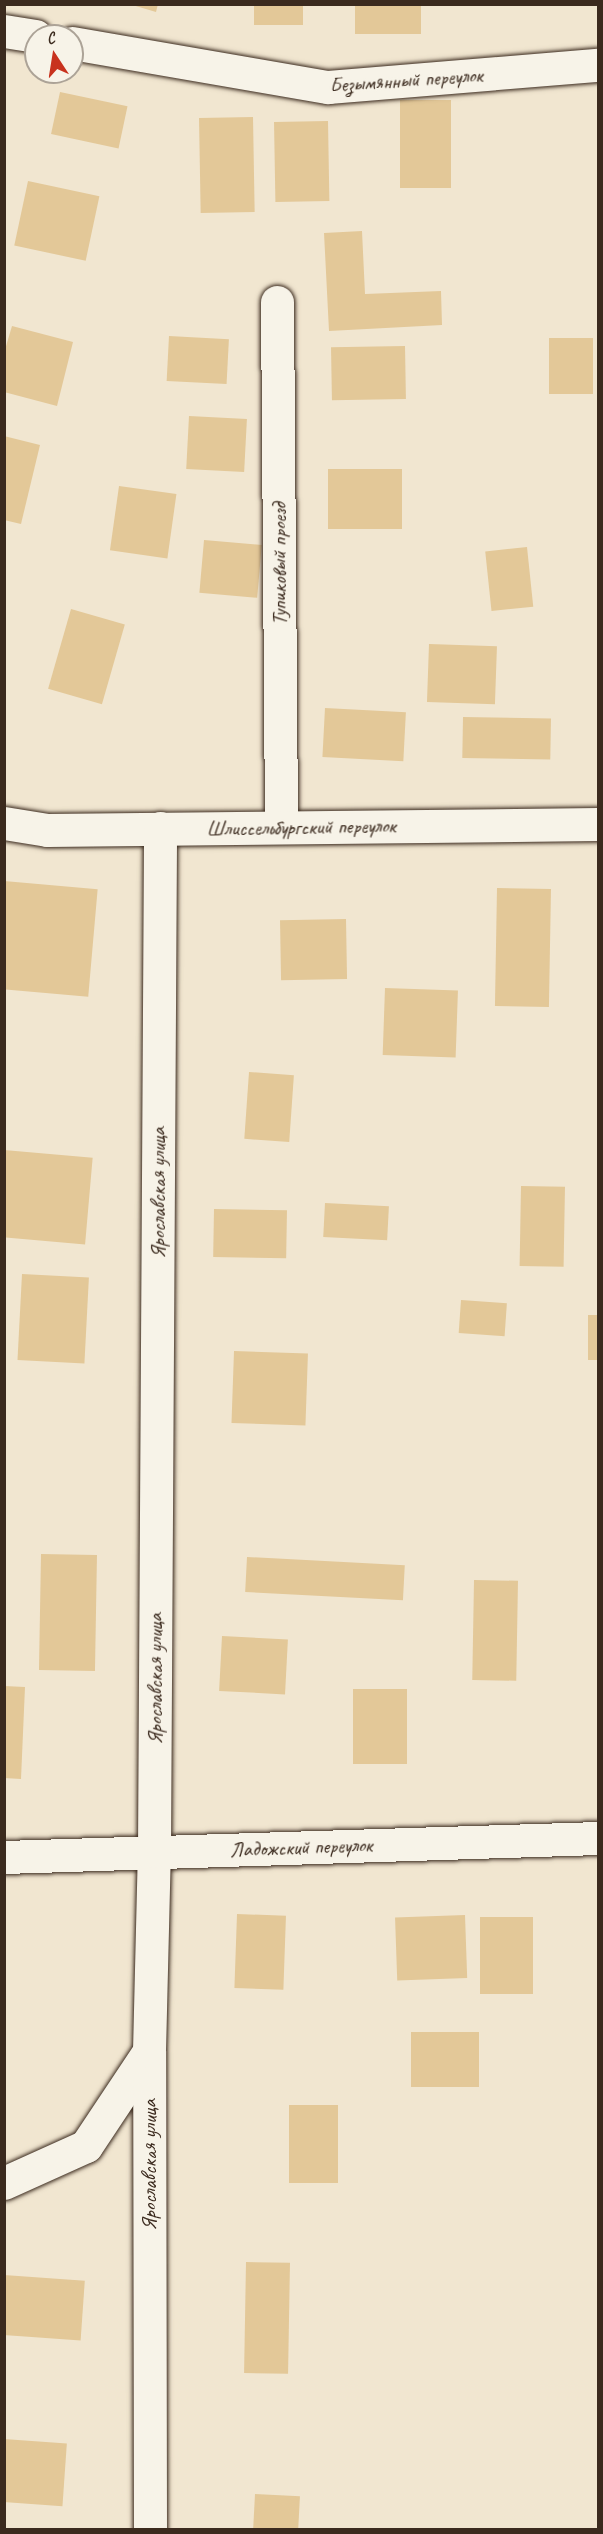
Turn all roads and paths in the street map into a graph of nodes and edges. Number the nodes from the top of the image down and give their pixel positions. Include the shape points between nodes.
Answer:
1 (4, 31) edge
2 (24, 34) edge
3 (84, 45) edge
4 (598, 65) edge
5 (278, 302) dead end
6 (4, 823) edge
7 (598, 824) edge
8 (281, 827) junction
9 (160, 828) junction
10 (598, 1838) edge
11 (154, 1851) junction
12 (4, 1857) edge
13 (149, 2051) junction
14 (4, 2183) edge
15 (150, 2529) edge

1 - 2 street
3 - 4 street, Безымянный переулок via 328,87
5 - 8 street, Тупиковый проезд
6 - 9 street, Шлиссельбургский переулок via 46,830
7 - 8 street, Шлиссельбургский переулок
8 - 9 street, Шлиссельбургский переулок
9 - 11 street, Ярославская улица
10 - 11 street, Ладожский переулок
11 - 12 street, Ладожский переулок
11 - 13 street, Ярославская улица
13 - 14 street via 86,2146
13 - 15 street, Ярославская улица

